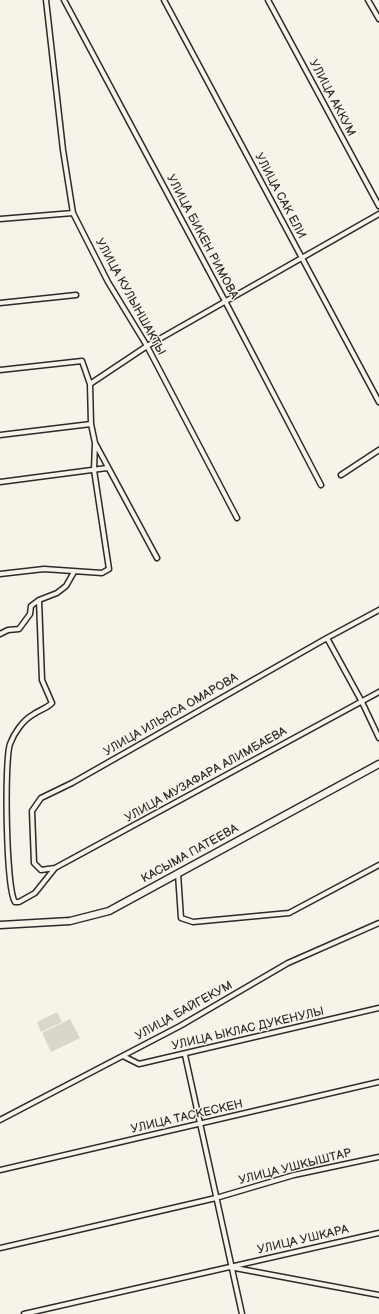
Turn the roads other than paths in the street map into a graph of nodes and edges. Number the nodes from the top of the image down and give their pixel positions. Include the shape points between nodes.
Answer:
1 (46, 0) edge
2 (64, 0) edge
3 (164, 0) edge
4 (268, 0) edge
5 (368, 0) edge
6 (379, 19) edge
7 (379, 206) edge
8 (73, 213) junction
9 (379, 214) edge
10 (0, 219) edge
11 (302, 258) junction
12 (76, 295) dead end
13 (225, 301) junction
14 (0, 303) edge
15 (147, 346) junction
16 (0, 370) edge
17 (90, 384) junction
18 (379, 402) edge
19 (91, 424) junction
20 (0, 435) edge
21 (95, 443) junction
22 (379, 450) edge
23 (107, 468) junction
24 (94, 470) junction
25 (341, 475) dead end
26 (0, 482) edge
27 (321, 485) dead end
28 (236, 518) dead end
29 (157, 558) dead end
30 (74, 572) junction
31 (0, 574) edge
32 (39, 600) junction
33 (379, 610) edge
34 (0, 634) edge
35 (328, 638) junction
36 (379, 692) edge
37 (362, 702) junction
38 (379, 738) edge
39 (379, 764) edge
40 (379, 865) edge
41 (55, 868) junction
42 (41, 870) joint
43 (178, 874) junction
44 (379, 923) edge
45 (0, 925) edge
46 (379, 1008) edge
47 (185, 1054) junction
48 (123, 1056) junction
49 (379, 1082) edge
50 (0, 1120) edge
51 (200, 1124) junction
52 (379, 1156) edge
53 (0, 1170) edge
54 (216, 1198) junction
55 (379, 1233) edge
56 (0, 1248) edge
57 (232, 1268) junction
58 (379, 1295) edge
59 (24, 1314) edge
60 (242, 1314) edge

1 - 8 street, УЛИЦА КУЛЫНШАКТЫ
2 - 13 street, УЛИЦА БИКЕН РИМОВА
3 - 11 street, УЛИЦА САК ЕЛИ
4 - 7 street, УЛИЦА АККУМ
5 - 6 street
8 - 10 street
8 - 15 street, УЛИЦА КУЛЫНШАКТЫ via 108,282
9 - 11 street
11 - 13 street
11 - 18 street, УЛИЦА САК ЕЛИ
12 - 14 street
13 - 15 street
13 - 27 street, УЛИЦА БИКЕН РИМОВА
15 - 17 street
15 - 28 street, УЛИЦА КУЛЫНШАКТЫ
16 - 17 street via 82,361
17 - 19 street
19 - 20 street
19 - 21 street
21 - 23 street
21 - 24 street
22 - 25 street
23 - 24 street
23 - 29 street
24 - 26 street
24 - 30 street via 109,569 102,573
30 - 31 street via 44,570
30 - 32 street via 66,586 57,594
32 - 34 street via 31,606 30,614 19,629
32 - 41 street via 42,680 52,703 33,714 20,726 10,744 7,758 7,835 11,890 15,902 36,893
33 - 35 street, УЛИЦА ИЛЬЯСА ОМАРОВА
35 - 37 street
35 - 42 street, УЛИЦА ИЛЬЯСА ОМАРОВА via 41,798 32,811 32,825 35,843 34,863
36 - 37 street, УЛИЦА МУЗАФАРА АЛИМБАЕВА
37 - 38 street
37 - 41 street, УЛИЦА МУЗАФАРА АЛИМБАЕВА
39 - 43 main road, КАСЫМА ПАТЕЕВА
40 - 43 street via 289,913 193,922 181,918
41 - 42 street, УЛИЦА МУЗАФАРА АЛИМБАЕВА
43 - 45 main road, КАСЫМА ПАТЕЕВА via 109,911 70,921
44 - 48 street, УЛИЦА БАЙГЕКУМ via 288,963
46 - 47 street, УЛИЦА ЫКЛАС ДУКЕНУЛЫ
47 - 48 street, УЛИЦА ЫКЛАС ДУКЕНУЛЫ via 139,1064
47 - 51 street
48 - 50 street, УЛИЦА БАЙГЕКУМ
49 - 51 street, УЛИЦА ТАСКЕСКЕН
51 - 53 street, УЛИЦА ТАСКЕСКЕН
51 - 54 street
52 - 54 street, УЛИЦА УШКЫШТАР via 294,1175
54 - 56 street, УЛИЦА УШКЫШТАР
54 - 57 street
55 - 57 street, УЛИЦА УШКАРА
57 - 58 street
57 - 59 street, УЛИЦА УШКАРА
57 - 60 street

